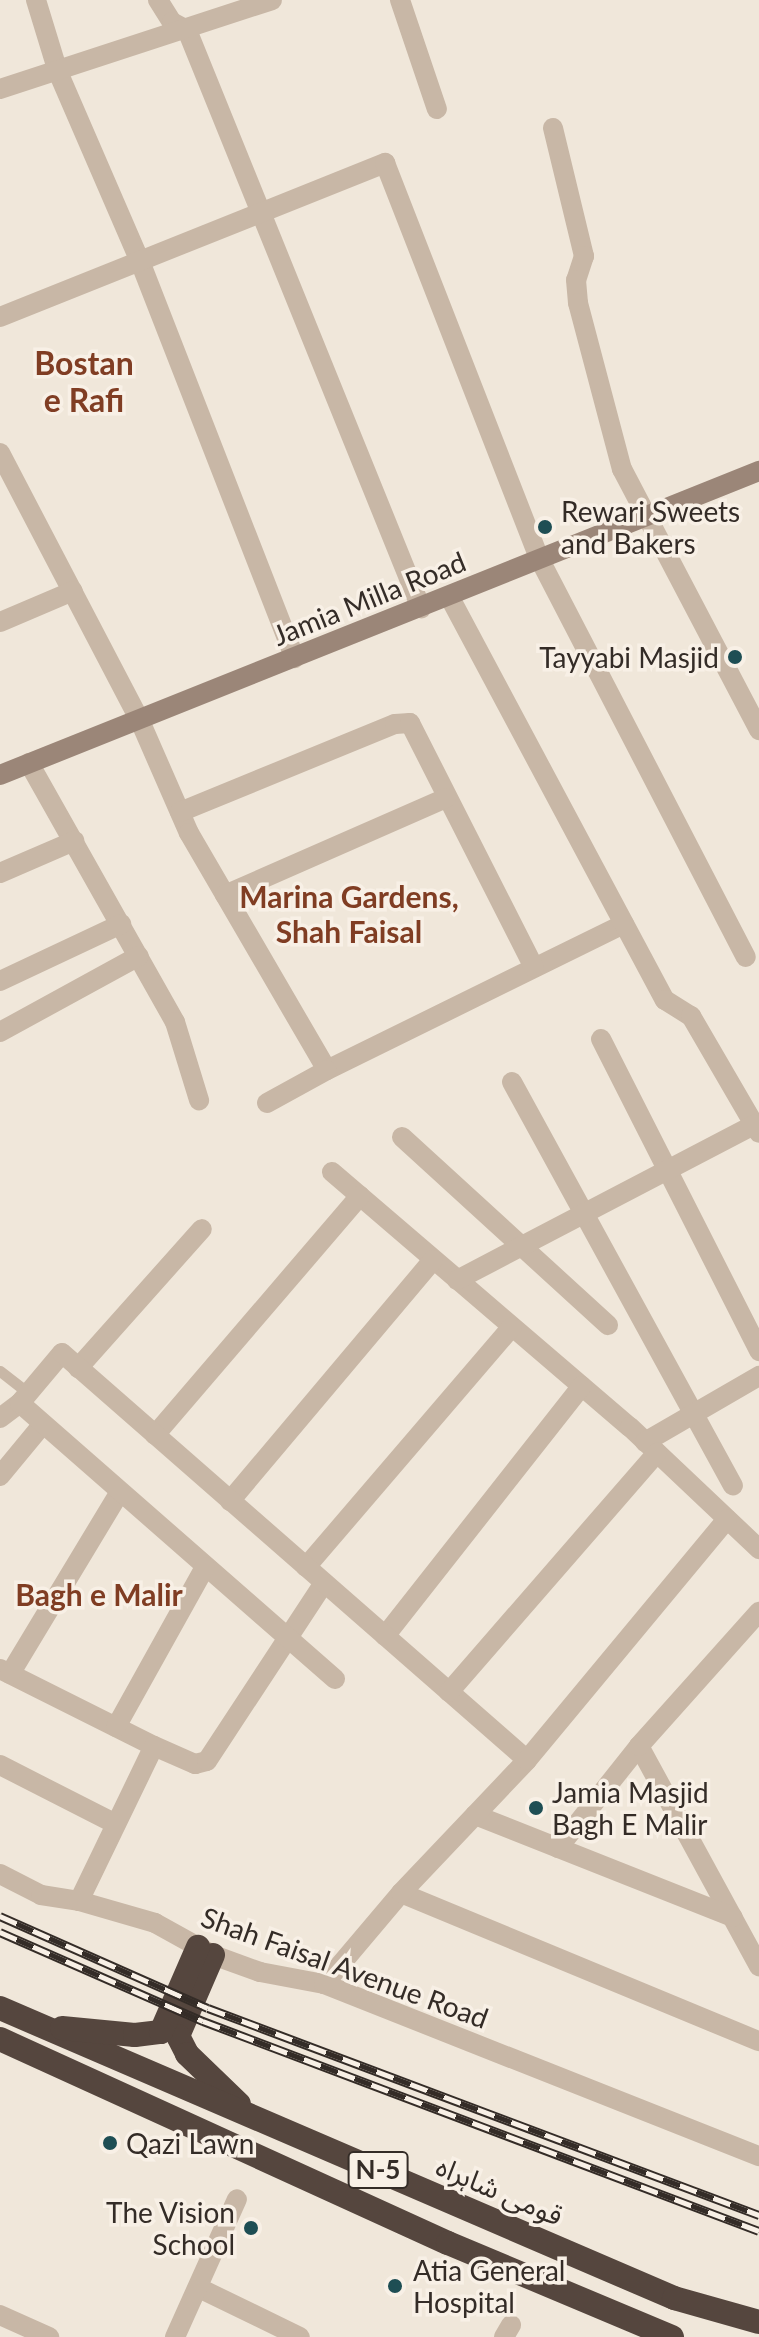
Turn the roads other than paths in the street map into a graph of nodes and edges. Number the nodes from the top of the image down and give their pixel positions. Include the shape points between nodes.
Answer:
1 (36, 0) edge
2 (158, 0) edge
3 (272, 0) edge
4 (400, 0) edge
5 (187, 30) junction
6 (58, 72) junction
7 (0, 89) edge
8 (437, 109) dead end
9 (553, 128) dead end
10 (260, 214) junction
11 (141, 264) junction
12 (0, 317) edge
13 (0, 453) edge
14 (759, 471) edge
15 (646, 517) junction
16 (540, 560) junction
17 (73, 591) junction
18 (449, 596) junction
19 (421, 608) junction
20 (0, 622) edge
21 (295, 658) junction
22 (140, 721) junction
23 (759, 730) edge
24 (29, 763) junction
25 (0, 775) edge
26 (446, 798) junction
27 (180, 812) junction
28 (74, 841) junction
29 (0, 873) edge
30 (225, 895) junction
31 (121, 924) junction
32 (624, 924) junction
33 (139, 956) junction
34 (746, 957) dead end
35 (534, 967) junction
36 (0, 981) edge
37 (0, 1032) edge
38 (601, 1039) dead end
39 (327, 1070) junction
40 (512, 1082) dead end
41 (199, 1100) dead end
42 (267, 1103) dead end
43 (757, 1129) edge
44 (402, 1137) dead end
45 (667, 1170) junction
46 (332, 1172) dead end
47 (360, 1196) junction
48 (582, 1214) junction
49 (202, 1229) dead end
50 (524, 1245) junction
51 (433, 1260) junction
52 (457, 1280) junction
53 (608, 1325) dead end
54 (512, 1327) junction
55 (759, 1351) edge
56 (78, 1368) junction
57 (0, 1371) edge
58 (759, 1376) edge
59 (582, 1386) junction
60 (24, 1398) junction
61 (694, 1413) junction
62 (0, 1418) edge
63 (42, 1425) junction
64 (155, 1435) junction
65 (651, 1447) junction
66 (0, 1476) edge
67 (733, 1486) dead end
68 (119, 1493) junction
69 (230, 1501) junction
70 (727, 1519) junction
71 (759, 1549) edge
72 (205, 1567) junction
73 (306, 1567) junction
74 (324, 1583) junction
75 (759, 1612) edge
76 (385, 1636) junction
77 (289, 1640) junction
78 (5, 1671) edge
79 (335, 1679) dead end
80 (449, 1692) junction
81 (116, 1727) junction
82 (154, 1746) junction
83 (639, 1746) junction
84 (527, 1760) junction
85 (0, 1765) edge
86 (475, 1815) junction
87 (116, 1824) junction
88 (558, 1848) junction
89 (0, 1874) edge
90 (401, 1893) junction
91 (79, 1901) junction
92 (733, 1917) junction
93 (205, 1951) junction
94 (759, 1966) edge
95 (324, 1984) junction
96 (0, 2008) edge
97 (44, 2027) junction
98 (0, 2039) edge
99 (759, 2041) edge
100 (251, 2116) junction
101 (759, 2156) edge
102 (237, 2199) dead end
103 (199, 2288) junction
104 (759, 2322) edge
105 (8, 2325) edge
106 (273, 2331) edge
107 (648, 2333) edge
108 (49, 2337) edge
109 (175, 2337) edge
110 (300, 2337) edge

1 - 6 street
2 - 5 street via 172,22
3 - 5 street
4 - 8 street
5 - 6 street
5 - 10 street
6 - 7 street
6 - 11 street
9 - 15 street via 584,256 576,280 578,303 622,469
10 - 11 street
10 - 16 street via 385,163
10 - 19 street
11 - 12 street
11 - 21 street
13 - 17 street
14 - 15 main road, Jamia Milla Road
15 - 16 main road, Jamia Milla Road
15 - 23 street
16 - 18 main road, Jamia Milla Road
16 - 34 street
17 - 20 street
17 - 22 street
18 - 19 main road, Jamia Milla Road
18 - 32 street
19 - 21 main road, Jamia Milla Road
21 - 22 main road, Jamia Milla Road
22 - 24 main road, Jamia Milla Road
22 - 27 street
24 - 25 main road, Jamia Milla Road
24 - 28 street
26 - 27 street via 410,723 402,722
26 - 30 street
26 - 35 street
27 - 30 street
28 - 29 street
28 - 31 street
30 - 39 street
31 - 33 street
31 - 36 street
32 - 35 street
32 - 43 street via 665,1000 691,1016
33 - 37 street
33 - 41 street via 175,1022
35 - 39 street
38 - 45 street
39 - 42 street
40 - 48 street
43 - 45 street
44 - 50 street
45 - 48 street
45 - 55 street
46 - 47 street
47 - 51 street
47 - 64 street
48 - 50 street
48 - 61 street
49 - 56 street
50 - 52 street
50 - 53 street
51 - 52 street
51 - 69 street
52 - 54 street
54 - 59 street
54 - 73 street
56 - 60 street via 62,1353
56 - 64 street
57 - 60 lane
58 - 61 street
59 - 65 street
59 - 76 street
60 - 62 street
60 - 63 street
61 - 65 street
61 - 67 street
63 - 66 street
63 - 68 street
64 - 69 street
65 - 70 street
65 - 80 street
68 - 72 street
68 - 78 street
69 - 73 street
70 - 71 street
70 - 84 street
72 - 77 street
72 - 81 street
73 - 74 street
74 - 76 street
74 - 77 street
75 - 83 street
76 - 80 street
77 - 79 street
77 - 82 street via 207,1761 195,1764
78 - 81 street
80 - 84 street
81 - 82 street
82 - 87 street
83 - 88 street
83 - 92 street
84 - 86 street
85 - 87 street
86 - 88 street
86 - 90 street
87 - 91 street
88 - 92 street
89 - 91 street, Shah Faisal Avenue Road via 41,1895
90 - 95 street
90 - 99 street
91 - 93 street, Shah Faisal Avenue Road via 155,1923
92 - 94 street
93 - 95 street, Shah Faisal Avenue Road via 260,1972
93 - 97 highway via 161,2032 135,2035
93 - 100 highway via 179,2043
95 - 101 street, Shah Faisal Avenue Road
96 - 97 highway, قومی شاہراہ / N-5
97 - 100 highway, قومی شاہراہ / N-5
98 - 107 highway, N-5
100 - 104 highway, قومی شاہراہ / N-5 via 674,2298
102 - 103 street
103 - 106 street
103 - 109 street
105 - 108 street
106 - 110 street

